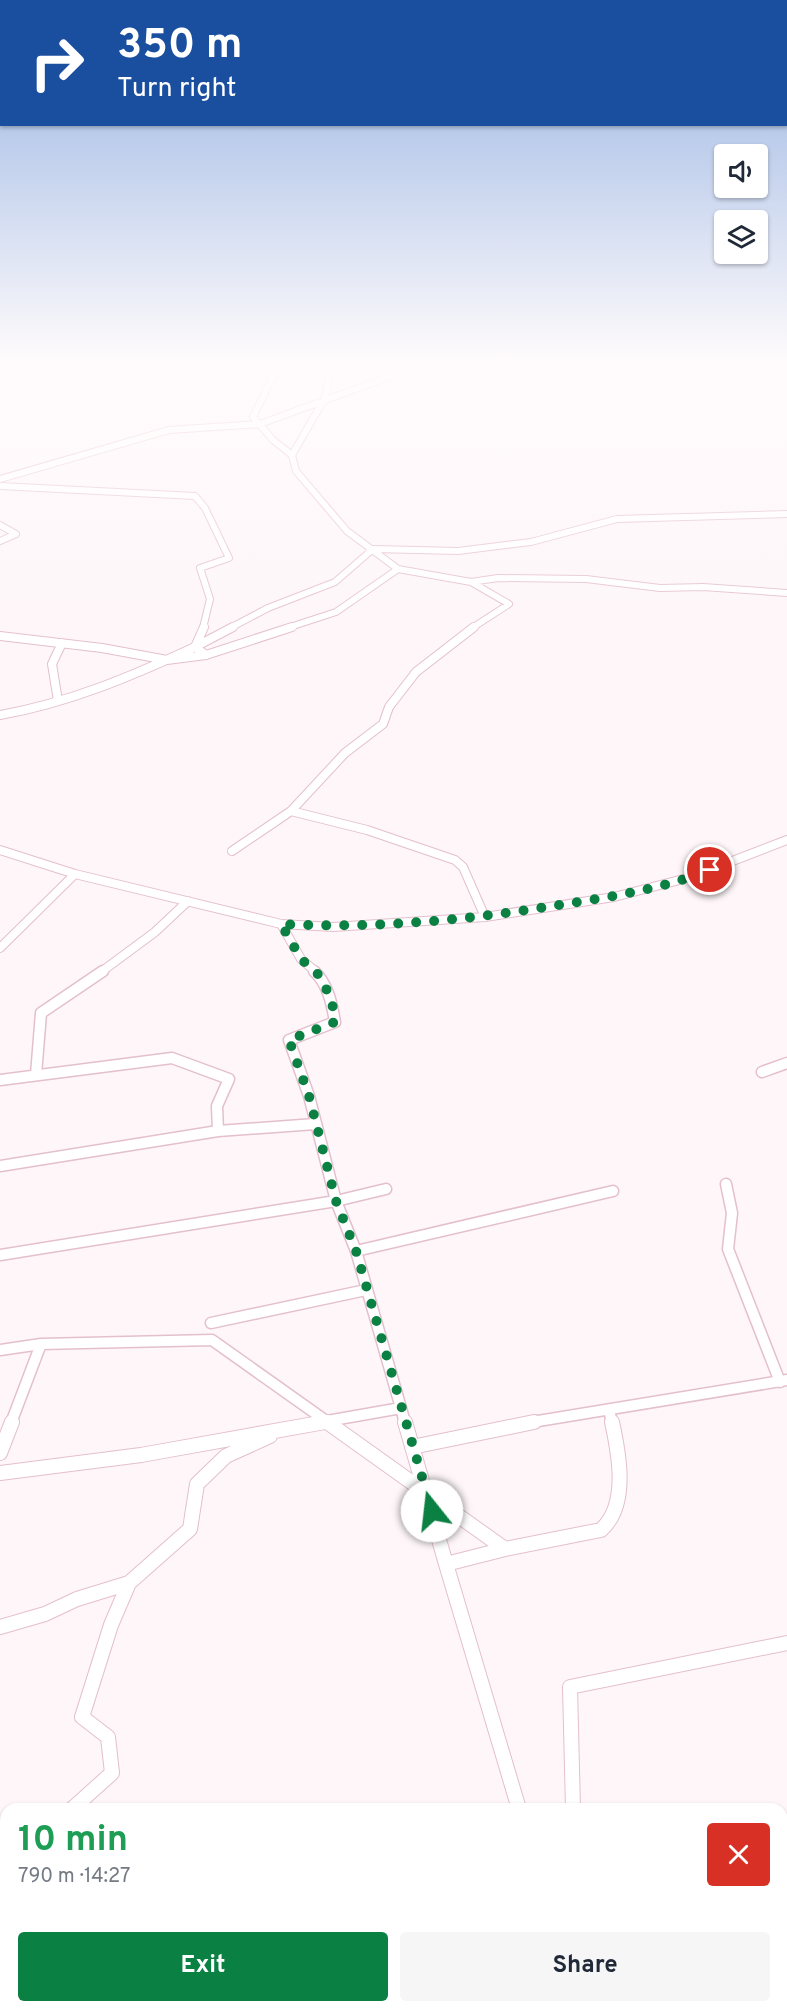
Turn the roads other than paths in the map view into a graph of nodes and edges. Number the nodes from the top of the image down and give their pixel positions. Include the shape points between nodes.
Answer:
1 (68, 458) edge
2 (293, 458) edge
3 (0, 479) edge
4 (0, 486) edge
5 (787, 514) edge
6 (0, 525) edge
7 (0, 541) edge
8 (373, 549) junction
9 (398, 569) junction
10 (471, 582) junction
11 (787, 593) edge
12 (0, 636) edge
13 (62, 643) junction
14 (195, 647) junction
15 (206, 655) junction
16 (167, 660) junction
17 (58, 702) junction
18 (0, 715) edge
19 (291, 811) junction
20 (787, 840) edge
21 (0, 850) edge
22 (232, 851) dead end
23 (75, 874) junction
24 (188, 901) junction
25 (484, 917) junction
26 (281, 924) junction
27 (0, 948) edge
28 (787, 1063) edge
29 (762, 1072) dead end
30 (36, 1076) junction
31 (0, 1080) edge
32 (315, 1124) junction
33 (218, 1131) junction
34 (0, 1166) edge
35 (726, 1184) dead end
36 (386, 1189) dead end
37 (613, 1191) dead end
38 (336, 1201) junction
39 (356, 1251) junction
40 (0, 1255) edge
41 (366, 1290) junction
42 (211, 1323) dead end
43 (41, 1344) junction
44 (0, 1350) edge
45 (784, 1381) edge
46 (401, 1408) junction
47 (609, 1410) junction
48 (327, 1422) junction
49 (283, 1430) junction
50 (412, 1447) junction
51 (0, 1454) edge
52 (0, 1473) edge
53 (427, 1493) junction
54 (505, 1549) junction
55 (446, 1564) junction
56 (129, 1583) junction
57 (0, 1627) edge
58 (787, 1643) edge
59 (79, 1803) edge
60 (517, 1803) edge
61 (573, 1803) edge

1 - 3 street
2 - 8 street via 296,471 347,531
4 - 14 street via 195,496 229,558 200,568 210,588 212,610
5 - 8 street via 617,519 531,542 458,550
6 - 7 street via 16,534
8 - 9 street
8 - 14 street via 334,582 268,608
9 - 10 street
9 - 15 street via 336,612
10 - 11 street via 498,578 586,579 660,588
10 - 19 street via 509,604 460,635 417,672 385,711 383,724 345,753
12 - 13 street
13 - 16 street
13 - 17 street via 52,664
14 - 15 street
14 - 16 street
15 - 16 street
16 - 17 street
17 - 18 street
19 - 22 street
19 - 25 street via 367,830 454,860 463,867
20 - 25 street via 690,877 614,897
21 - 23 street
23 - 24 street
23 - 27 street
24 - 26 street
24 - 30 street via 141,941 41,1013
25 - 26 street via 333,927
26 - 32 street via 301,959 321,977 332,1002 335,1022 289,1040
28 - 29 street
30 - 31 street
30 - 33 street via 172,1058 229,1079 217,1106
32 - 33 street
32 - 38 street
33 - 34 street
35 - 45 street via 732,1213 729,1249
36 - 38 street
37 - 39 street
38 - 39 street
38 - 40 street
39 - 41 street
41 - 42 street
41 - 46 street
43 - 44 street
43 - 48 street via 212,1340
43 - 51 street
45 - 47 street
46 - 48 street
46 - 50 street
47 - 50 street
47 - 54 street via 621,1480 605,1528 597,1533
48 - 49 street
48 - 53 street
49 - 52 street via 141,1455
49 - 56 street via 219,1462 198,1484 190,1529
50 - 53 street
53 - 54 street
53 - 55 street
54 - 55 street
55 - 60 street
56 - 57 street
56 - 59 street via 111,1625 82,1717 108,1737 112,1773
58 - 61 street via 570,1687

